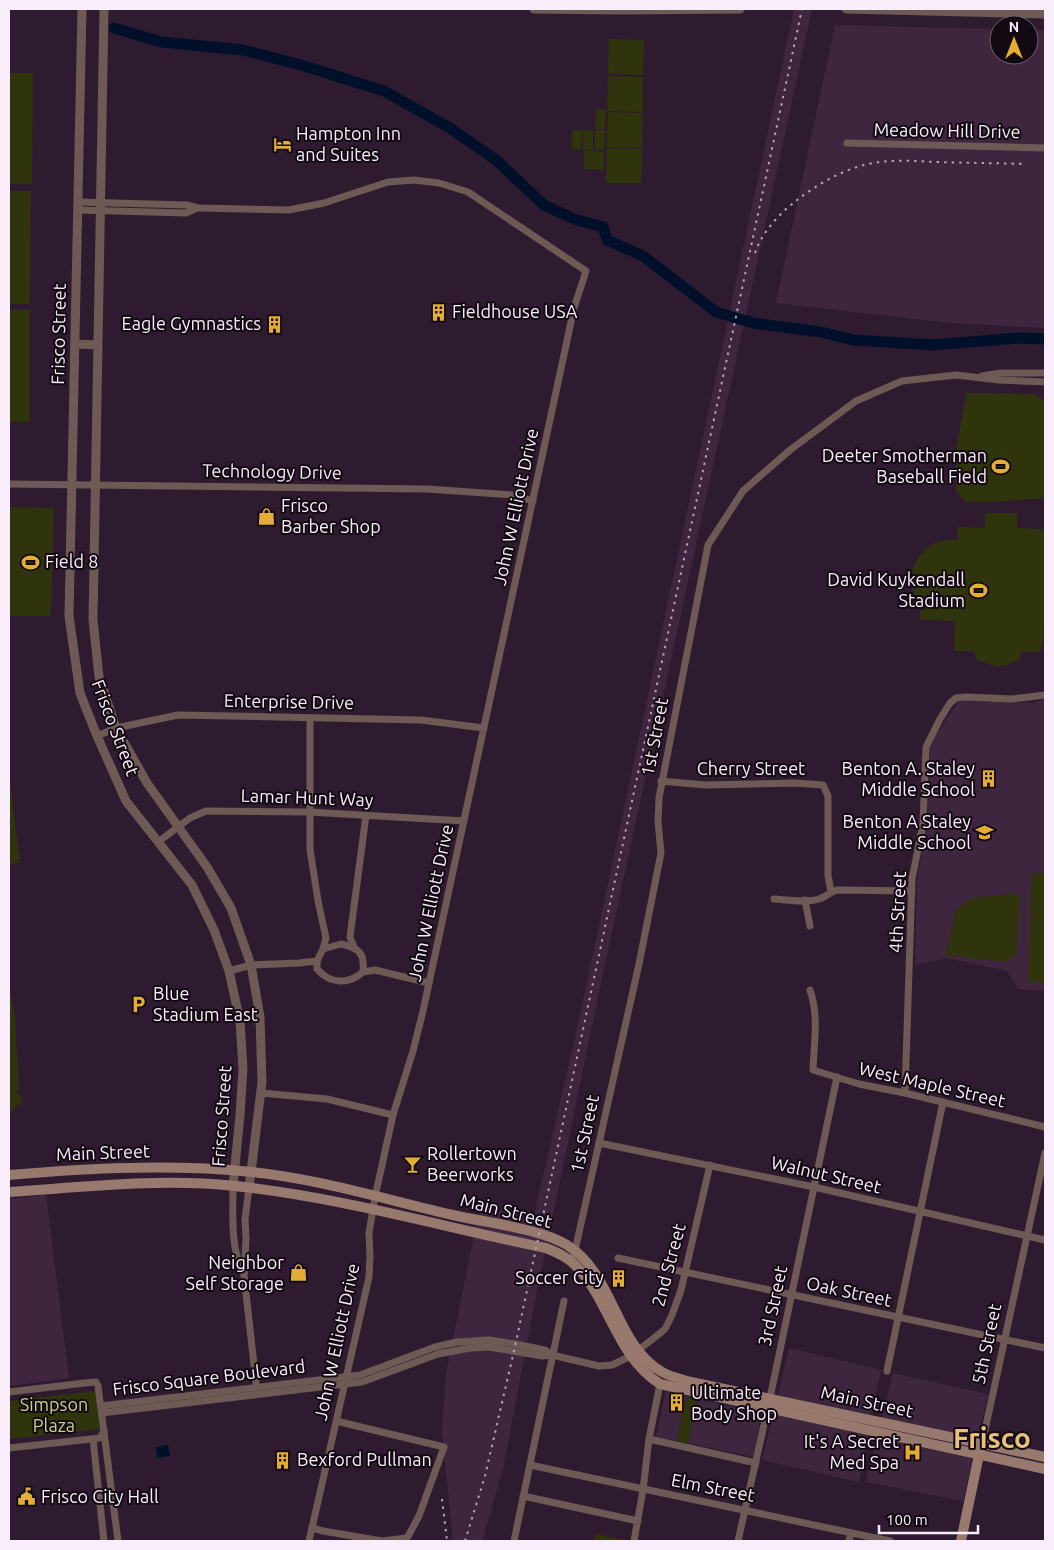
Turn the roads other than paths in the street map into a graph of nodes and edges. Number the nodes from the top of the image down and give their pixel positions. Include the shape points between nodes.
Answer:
1 (82, 9) edge
2 (104, 9) edge
3 (534, 9) edge
4 (677, 9) edge
5 (740, 9) edge
6 (846, 9) edge
7 (1045, 14) edge
8 (847, 144) dead end
9 (1045, 148) edge
10 (78, 206) junction
11 (100, 206) junction
12 (75, 344) junction
13 (97, 345) junction
14 (1045, 373) edge
15 (976, 376) junction
16 (1045, 382) edge
17 (9, 484) edge
18 (73, 484) junction
19 (96, 484) junction
20 (533, 501) junction
21 (1045, 695) edge
22 (310, 718) junction
23 (116, 728) junction
24 (484, 728) junction
25 (97, 736) junction
26 (661, 781) junction
27 (310, 812) junction
28 (366, 815) junction
29 (464, 821) junction
30 (177, 827) junction
31 (158, 842) junction
32 (912, 891) junction
33 (831, 892) junction
34 (774, 899) dead end
35 (805, 900) junction
36 (810, 926) dead end
37 (350, 937) junction
38 (326, 938) junction
39 (341, 944) junction
40 (333, 946) junction
41 (354, 947) junction
42 (323, 949) junction
43 (317, 961) junction
44 (364, 962) junction
45 (299, 964) junction
46 (251, 966) junction
47 (317, 969) junction
48 (375, 970) junction
49 (229, 971) junction
50 (363, 972) junction
51 (429, 983) junction
52 (810, 990) dead end
53 (837, 1077) junction
54 (261, 1093) junction
55 (905, 1093) junction
56 (943, 1102) junction
57 (393, 1114) junction
58 (1045, 1127) edge
59 (599, 1143) junction
60 (1045, 1153) edge
61 (710, 1165) junction
62 (235, 1171) junction
63 (252, 1172) junction
64 (9, 1175) edge
65 (234, 1186) junction
66 (814, 1187) junction
67 (249, 1188) junction
68 (9, 1192) edge
69 (375, 1197) junction
70 (373, 1210) junction
71 (921, 1212) junction
72 (1027, 1236) junction
73 (1045, 1240) edge
74 (575, 1251) junction
75 (618, 1258) dead end
76 (573, 1263) junction
77 (684, 1273) junction
78 (244, 1275) junction
79 (791, 1294) junction
80 (564, 1301) dead end
81 (898, 1318) junction
82 (1004, 1340) junction
83 (1045, 1348) edge
84 (635, 1353) junction
85 (552, 1355) junction
86 (887, 1372) dead end
87 (344, 1381) junction
88 (660, 1384) junction
89 (9, 1392) edge
90 (257, 1392) junction
91 (769, 1403) junction
92 (101, 1409) junction
93 (336, 1421) junction
94 (104, 1431) junction
95 (92, 1439) junction
96 (650, 1439) junction
97 (982, 1444) junction
98 (9, 1448) edge
99 (979, 1455) junction
100 (1045, 1457) edge
101 (756, 1463) junction
102 (530, 1465) junction
103 (1045, 1469) edge
104 (644, 1490) junction
105 (523, 1496) junction
106 (745, 1510) junction
107 (114, 1514) junction
108 (102, 1516) junction
109 (638, 1521) junction
110 (312, 1528) junction
111 (851, 1533) junction
112 (104, 1541) edge
113 (118, 1541) edge
114 (310, 1541) edge
115 (514, 1541) edge
116 (634, 1541) edge
117 (738, 1541) edge
118 (849, 1541) edge
119 (890, 1541) edge
120 (961, 1541) edge

1 - 10 street, Frisco Street
2 - 11 street, Frisco Street
3 - 4 street
4 - 5 street
6 - 7 street
8 - 9 street, Meadow Hill Drive
10 - 11 street
10 - 12 street, Frisco Street
11 - 13 street, Frisco Street
11 - 20 street, John W Elliott Drive via 186,212 198,208 288,210 324,203 388,182 414,180 439,183 468,192 586,271 574,308
12 - 13 street
12 - 18 street, Frisco Street
13 - 19 street, Frisco Street
14 - 15 street, 1st Street via 1000,372
15 - 16 street, 1st Street
15 - 26 street, 1st Street via 902,381 856,401 797,444 742,491 708,546
17 - 18 street, Technology Drive
18 - 19 street, Technology Drive
18 - 25 street, Frisco Street via 69,616 80,693
19 - 20 street, Technology Drive via 427,489 513,495
19 - 23 street, Frisco Street via 93,620 99,677
20 - 24 street, John W Elliott Drive
21 - 32 street, 4th Street via 1012,699 965,697 950,703 926,747 923,824
22 - 23 street, Enterprise Drive via 178,715
22 - 24 street, Enterprise Drive via 421,720
22 - 27 street
23 - 25 street, Enterprise Drive
23 - 30 street, Frisco Street
24 - 29 street, John W Elliott Drive
25 - 31 street, Frisco Street via 126,801
26 - 33 street, Cherry Street via 705,785 823,785 828,796
26 - 59 street, 1st Street via 658,821 661,854
27 - 28 street, Lamar Hunt Way
27 - 30 street, Lamar Hunt Way via 206,811
27 - 38 street via 310,850
28 - 29 street, Lamar Hunt Way
28 - 37 street
29 - 51 street, John W Elliott Drive
30 - 31 street, Lamar Hunt Way
30 - 46 street, Frisco Street via 231,908
31 - 49 street, Frisco Street via 192,886 214,930
32 - 33 street via 852,889
32 - 55 street, 4th Street
33 - 35 street via 826,897
34 - 35 street
35 - 36 street
37 - 39 street
37 - 41 street
38 - 40 street
38 - 42 street
39 - 40 street
39 - 41 street
40 - 42 street
41 - 44 street
42 - 43 street
43 - 45 street
43 - 47 street
44 - 48 street
44 - 50 street
45 - 46 street
45 - 47 street
46 - 49 street
46 - 54 street, Frisco Street via 260,1016
47 - 50 street via 322,975 340,982 356,978
48 - 50 street
48 - 51 street
49 - 62 street, Frisco Street via 240,1021 243,1069
51 - 57 street, John W Elliott Drive via 413,1051
52 - 53 street, West Maple Street via 816,1020 812,1070
53 - 55 street, West Maple Street
53 - 66 street, 3rd Street
54 - 57 street via 327,1099
54 - 63 street, Frisco Street
55 - 56 street, West Maple Street
56 - 58 street, West Maple Street
56 - 71 street
57 - 69 street, John W Elliott Drive
59 - 61 street, Walnut Street
59 - 74 street, 1st Street
60 - 72 street, 5th Street
61 - 66 street, Walnut Street
61 - 77 street, 2nd Street
62 - 63 main road, Main Street
62 - 64 main road, Main Street via 130,1167
62 - 65 street, Frisco Street
63 - 67 street, Frisco Street
63 - 69 main road, Main Street via 306,1180
65 - 67 main road, Main Street
65 - 68 main road, Main Street via 156,1183
65 - 78 street, Frisco Street via 232,1216 238,1263
66 - 71 street, Walnut Street
66 - 79 street, 3rd Street
67 - 70 main road, Main Street
67 - 78 street, Frisco Street
69 - 70 street, John W Elliott Drive
69 - 74 main road, Main Street via 539,1234
70 - 76 main road, Main Street via 546,1248
70 - 87 street, John W Elliott Drive via 369,1233 369,1277
71 - 72 street, Walnut Street
71 - 81 street
72 - 73 street, Walnut Street
72 - 82 street, 5th Street
74 - 76 street, 1st Street
74 - 84 main road, Main Street via 591,1267
75 - 77 street, Oak Street
76 - 84 main road, Main Street
77 - 79 street, Oak Street
77 - 84 street, 2nd Street via 665,1329
78 - 90 street, Frisco Street
79 - 81 street, Oak Street
79 - 91 street, 3rd Street
80 - 85 street
81 - 82 street, Oak Street
81 - 86 street
82 - 83 street, Oak Street
82 - 97 street, 5th Street
84 - 85 street, Frisco Square Boulevard via 612,1366 603,1367
84 - 88 main road, Main Street via 646,1372
84 - 91 main road, Main Street via 661,1372 674,1377
85 - 87 street, Frisco Square Boulevard via 489,1347 455,1350 362,1382
85 - 102 street
87 - 90 street, Frisco Square Boulevard
87 - 93 street, John W Elliott Drive
88 - 91 main road, Main Street
88 - 96 street
89 - 92 street, Frisco Square Boulevard via 96,1382
90 - 92 street, Frisco Square Boulevard
91 - 97 main road, Main Street
91 - 99 main road, Main Street
91 - 101 street, 3rd Street
92 - 94 street
93 - 110 street, John W Elliott Drive
93 - 110 street via 444,1447 419,1516 407,1538 382,1541
94 - 95 street via 100,1438
94 - 107 street
95 - 98 street
95 - 108 street
96 - 101 street
96 - 104 street
97 - 99 main road, 5th Street
97 - 100 main road, Main Street
99 - 103 main road, Main Street
99 - 120 main road, 5th Street
101 - 106 street, 3rd Street
102 - 104 street, Elm Street
102 - 105 street
104 - 106 street, Elm Street
104 - 109 street
105 - 109 street
105 - 115 street
106 - 111 street, Elm Street
106 - 117 street, 3rd Street
107 - 108 street
107 - 113 street
108 - 112 street
109 - 116 street
110 - 114 street, John W Elliott Drive
111 - 118 street
111 - 119 street, Elm Street

